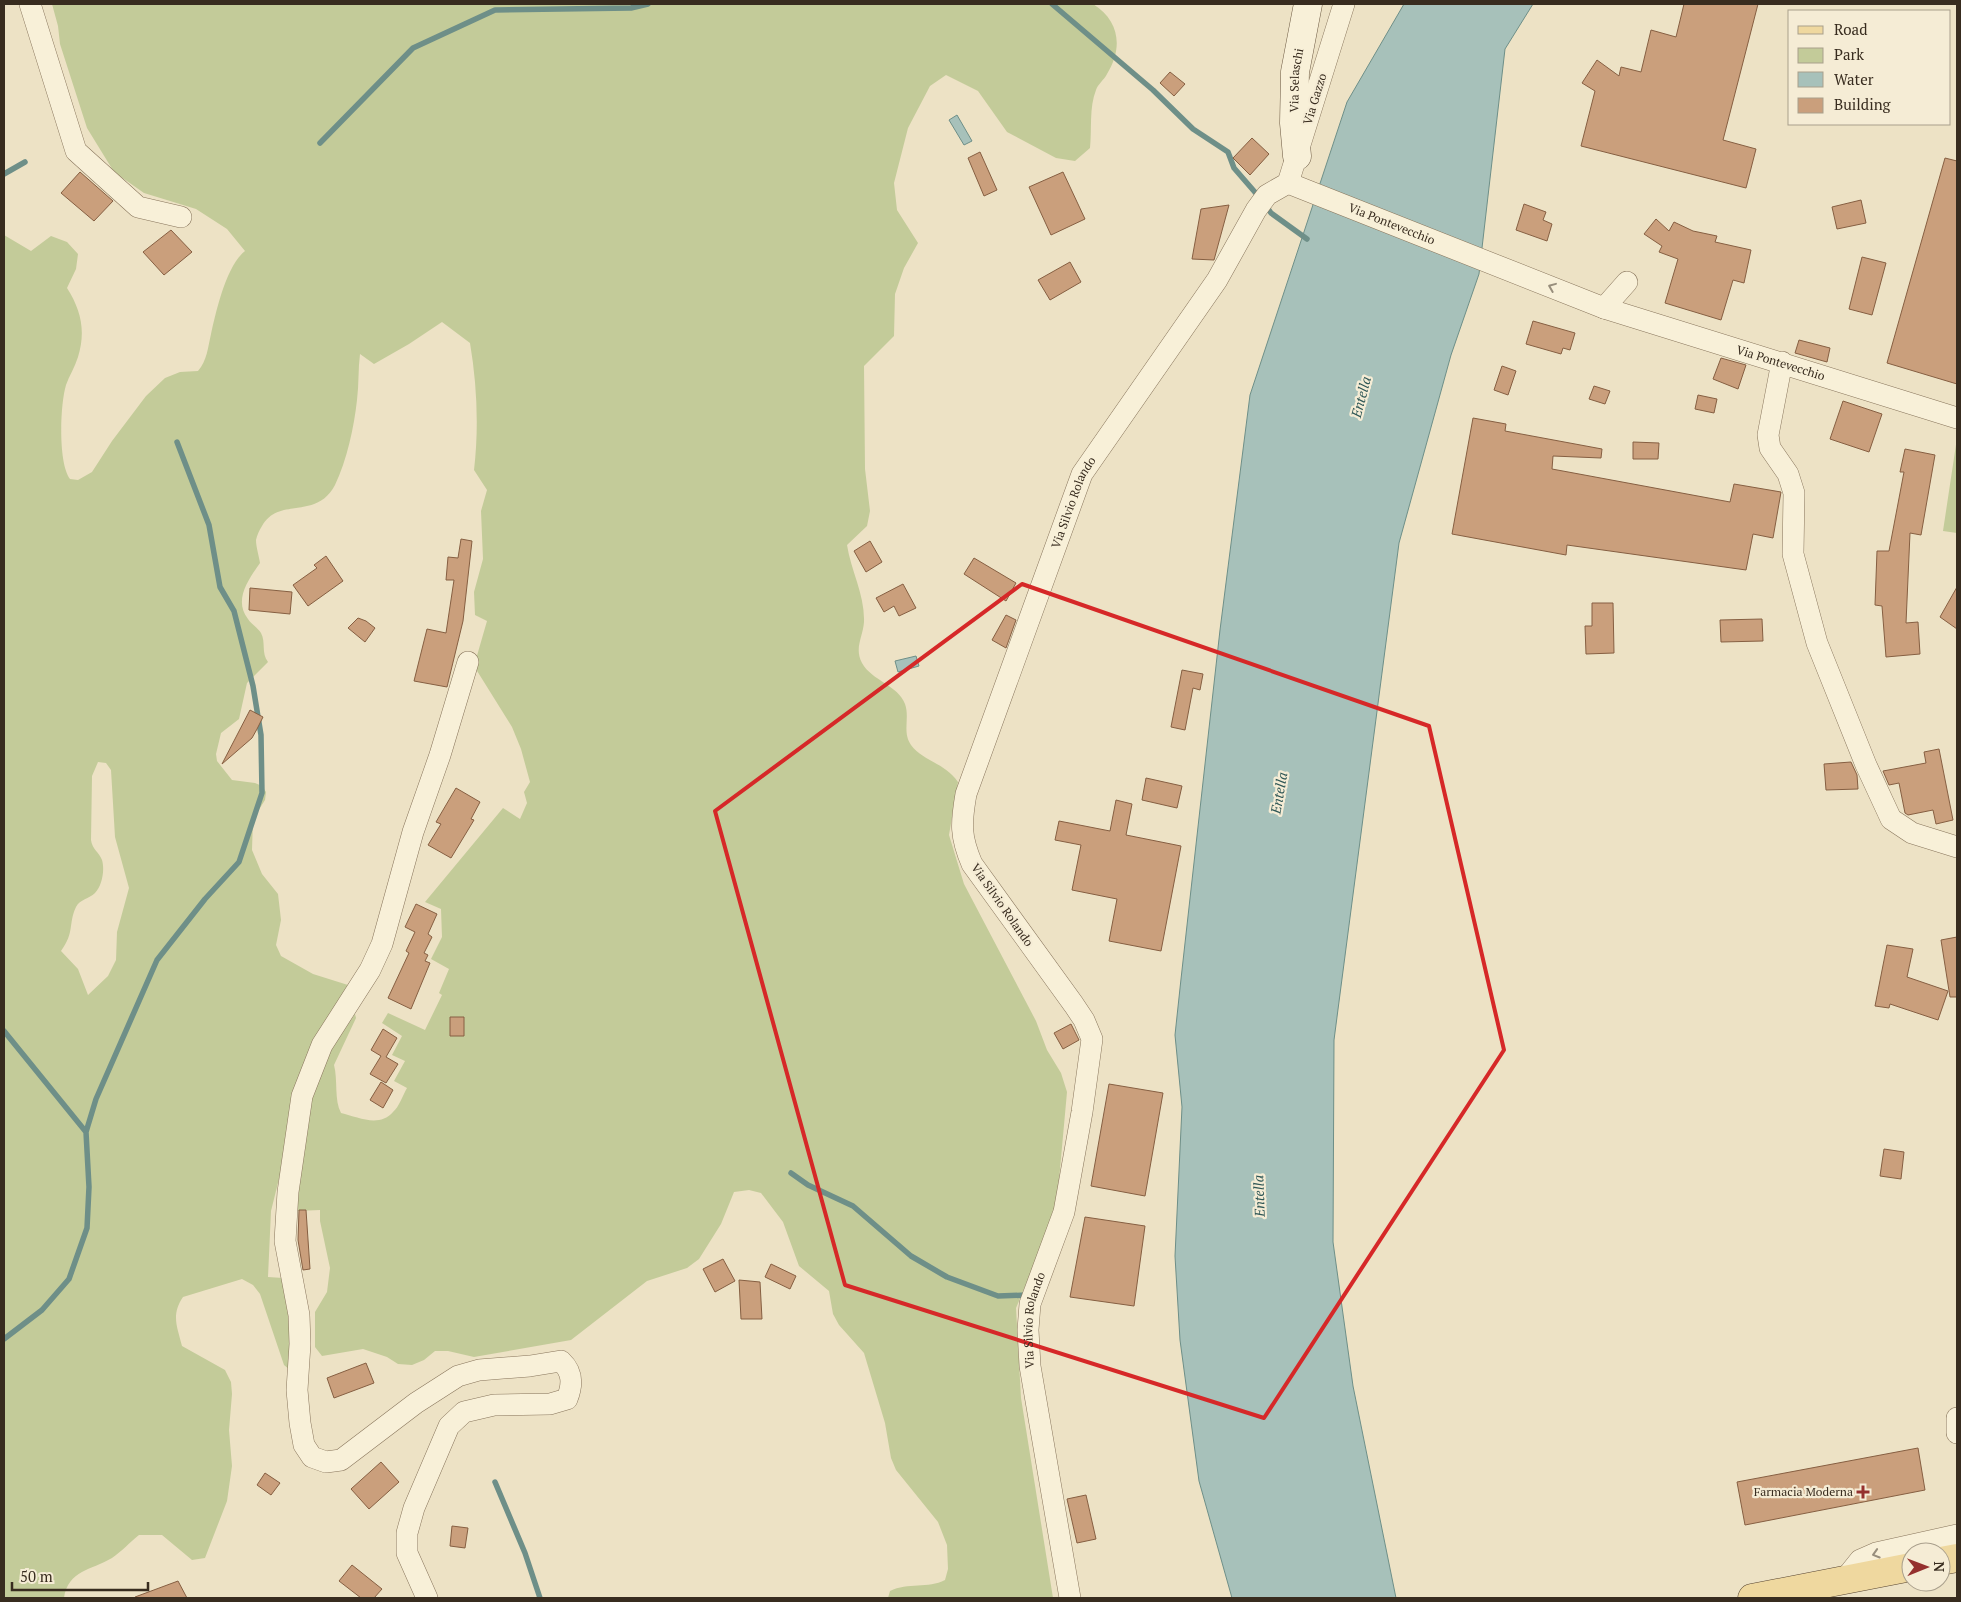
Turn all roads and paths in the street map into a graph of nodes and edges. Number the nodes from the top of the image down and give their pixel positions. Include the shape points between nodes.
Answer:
1 (30, 4) edge
2 (1308, 4) edge
3 (1344, 4) edge
4 (1297, 156) junction
5 (1293, 186) junction
6 (181, 217) dead end
7 (1627, 282) dead end
8 (1600, 306) junction
9 (1782, 362) junction
10 (1957, 418) edge
11 (468, 662) dead end
12 (1957, 847) edge
13 (1957, 1418) edge
14 (1957, 1433) edge
15 (1957, 1535) edge
16 (1901, 1569) edge
17 (1844, 1580) junction
18 (426, 1598) edge
19 (1070, 1598) edge
20 (1752, 1598) edge

1 - 6 street via 76,151 138,207
2 - 4 street, Via Selaschi via 1295,72
3 - 4 street, Via Gazzo
4 - 5 street, Via Gazzo
8 -> 5 street, Via Pontevecchio
5 - 19 street, Via Silvio Rolando via 1267,195 1256,210 1217,280 1082,474 966,794 960,824 963,843 972,864 1074,1005 1092,1039 1064,1212 1030,1304 1028,1330 1030,1366
7 - 8 street
8 - 9 street, Via Pontevecchio
9 - 10 street, Via Pontevecchio
9 - 12 street via 1768,435 1770,448 1788,474 1794,493 1793,554 1817,643 1891,819 1912,834
11 - 18 street via 413,832 382,944 370,970 322,1045 302,1096 288,1192 285,1241 298,1315 300,1422 304,1445 312,1457 326,1462 341,1460 416,1402 458,1376 479,1370 561,1360 569,1368 572,1386 566,1399 550,1404 494,1406 464,1412 450,1426 414,1508 407,1533 407,1553
13 - 14 street
15 -> 17 street via 1876,1553 1860,1560
16 - 17 main road
17 - 20 main road

